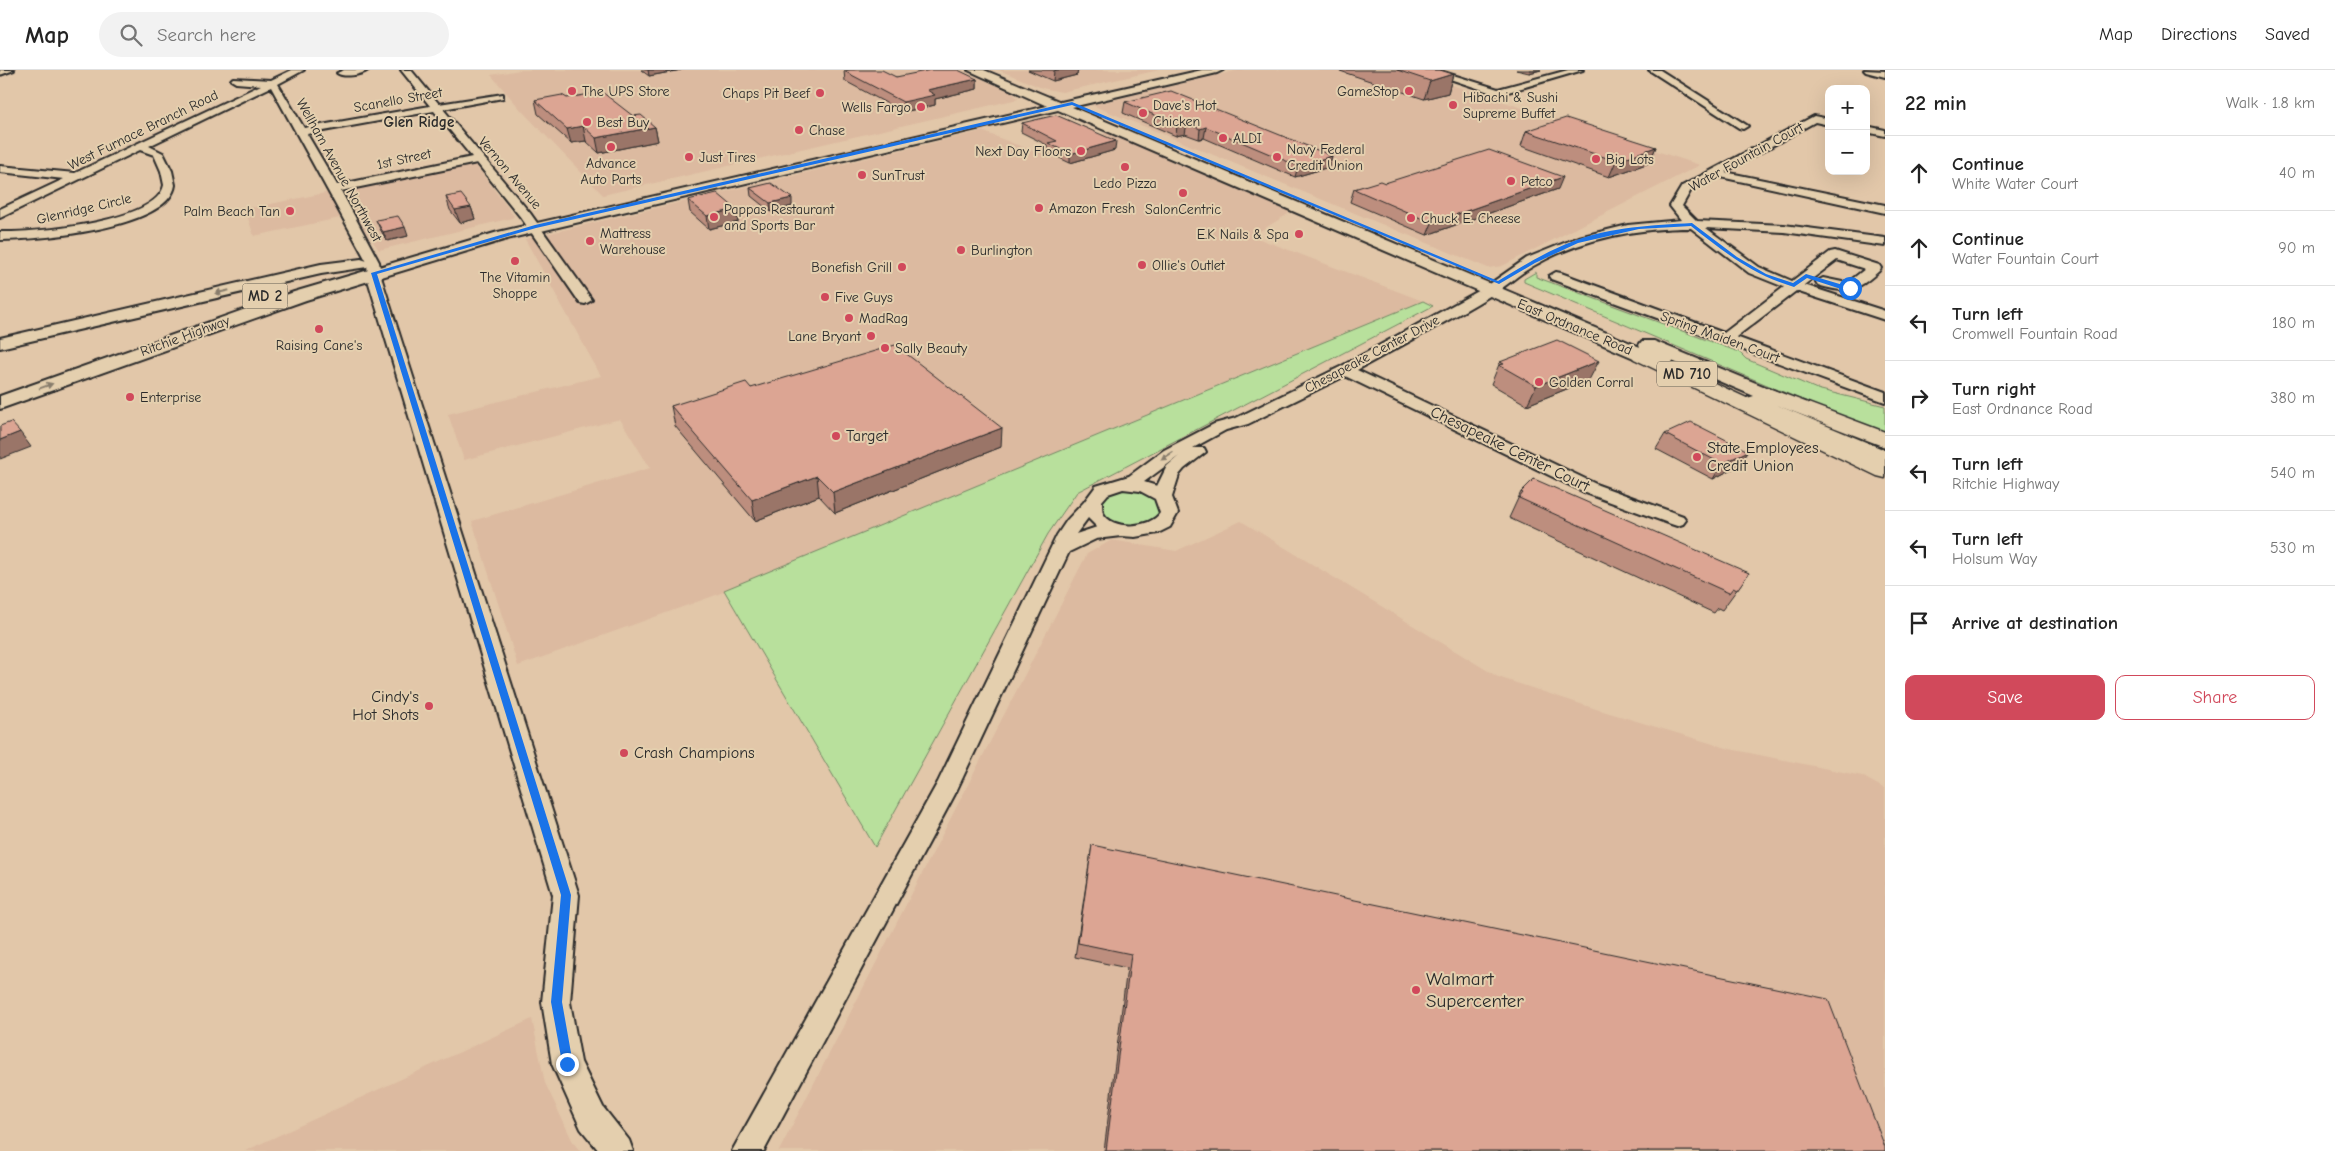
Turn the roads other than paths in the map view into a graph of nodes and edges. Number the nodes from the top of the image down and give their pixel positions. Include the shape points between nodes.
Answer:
1 (9, 70) edge
2 (299, 70) edge
3 (363, 70) edge
4 (406, 70) edge
5 (974, 70) edge
6 (988, 70) edge
7 (1179, 70) edge
8 (1216, 70) edge
9 (1428, 70) edge
10 (1578, 70) edge
11 (1646, 70) edge
12 (1654, 70) edge
13 (1869, 70) edge
14 (0, 72) edge
15 (342, 73) dead end
16 (1885, 74) edge
17 (236, 80) dead end
18 (273, 83) junction
19 (1680, 87) junction
20 (500, 96) dead end
21 (1058, 102) junction
22 (436, 107) junction
23 (1825, 121) edge
24 (1743, 126) dead end
25 (1870, 130) edge
26 (301, 132) junction
27 (1885, 133) edge
28 (141, 147) junction
29 (479, 159) junction
30 (0, 169) edge
31 (1716, 173) junction
32 (77, 177) junction
33 (334, 189) junction
34 (1681, 196) junction
35 (1885, 208) edge
36 (0, 214) edge
37 (532, 223) junction
38 (1706, 223) junction
39 (1692, 224) junction
40 (0, 236) edge
41 (1885, 242) edge
42 (373, 268) junction
43 (1556, 276) dead end
44 (1806, 276) dead end
45 (1794, 285) junction
46 (1494, 287) junction
47 (585, 300) dead end
48 (1885, 316) edge
49 (104, 319) junction
50 (160, 333) junction
51 (1725, 339) junction
52 (0, 343) edge
53 (1642, 355) junction
54 (1346, 370) junction
55 (0, 387) edge
56 (1768, 394) joint
57 (1885, 397) edge
58 (0, 403) edge
59 (1242, 421) junction
60 (1885, 442) edge
61 (1885, 458) edge
62 (1885, 471) edge
63 (1122, 484) junction
64 (1163, 498) junction
65 (1092, 505) junction
66 (1677, 520) dead end
67 (1120, 530) junction
68 (1061, 548) junction
69 (618, 1151) edge
70 (747, 1151) edge

1 - 14 street
2 - 18 street, West Furnace Branch Road
3 - 15 street
4 - 22 street, Vernon Avenue
5 - 21 main road
6 - 21 main road
7 - 21 main road, Ritchie Highway / MD 2
8 - 21 main road, Ritchie Highway / MD 2
9 - 10 street via 1498,92
11 - 19 street
12 - 19 street
13 - 16 street
17 - 18 street
18 - 26 street, Wellham Avenue Northwest
18 - 28 street, West Furnace Branch Road
19 - 24 street
20 - 22 street, Scanello Street
21 - 37 main road, Ritchie Highway / MD 2
21 - 46 main road, East Ordnance Road / MD 710
22 - 26 street, Scanello Street
22 - 29 street, Vernon Avenue
23 - 31 street, Water Fountain Court via 1814,120
25 - 27 street
26 - 33 street, Wellham Avenue Northwest
28 - 32 street, West Furnace Branch Road
28 - 40 street, Glenridge Circle via 158,153 168,177 170,188 153,205 124,218 83,228 40,236
29 - 33 street, 1st Street
29 - 37 street, Vernon Avenue
30 - 32 street
31 - 34 street, Water Fountain Court via 1686,188
31 - 35 street
32 - 36 street, West Furnace Branch Road
33 - 42 street, Wellham Avenue Northwest
34 - 38 street, Water Fountain Court via 1687,207
34 - 39 street, Water Fountain Court via 1676,206
37 - 42 main road, Ritchie Highway / MD 2
37 - 47 street, Vernon Avenue
38 - 39 street, Chesapeake Center Drive
38 - 41 street, Chesapeake Center Drive via 1772,226
38 - 45 street, Water Fountain Court
39 - 45 street, Water Fountain Court via 1754,270
39 - 46 street, Chesapeake Center Drive via 1639,227 1577,242 1533,262
42 -> 49 main road via 321,269
42 - 50 main road, Ritchie Highway / MD 2 via 300,296
42 - 69 street, Wellham Avenue Northwest via 566,895 556,1002 567,1064 592,1118
43 - 51 street, Spring Maiden Court
44 - 45 street
45 - 48 street, Water Fountain Court
45 - 51 street
46 - 53 main road, East Ordnance Road / MD 710
46 - 54 street, Chesapeake Center Drive
46 - 56 main road, East Ordnance Road / MD 710
49 - 50 main road via 139,320
49 - 52 main road
50 - 55 main road, Ritchie Highway / MD 2
58 -> 50 main road, Ritchie Highway / MD 2
51 - 57 street, Spring Maiden Court
53 - 61 main road, East Ordnance Road / MD 710
53 - 62 highway
54 - 59 street, Chesapeake Center Drive
54 - 66 street, Chesapeake Center Court via 1592,488
56 - 60 highway
59 -> 63 street via 1220,427 1170,454 1135,480
59 - 64 street via 1231,433 1176,466 1168,475
63 - 64 street via 1145,488
63 - 65 street via 1096,494
64 - 67 street via 1169,508 1165,522 1140,532
65 - 67 street via 1097,517
65 - 68 street via 1064,536
67 - 68 street via 1092,534
68 - 70 street via 947,787

